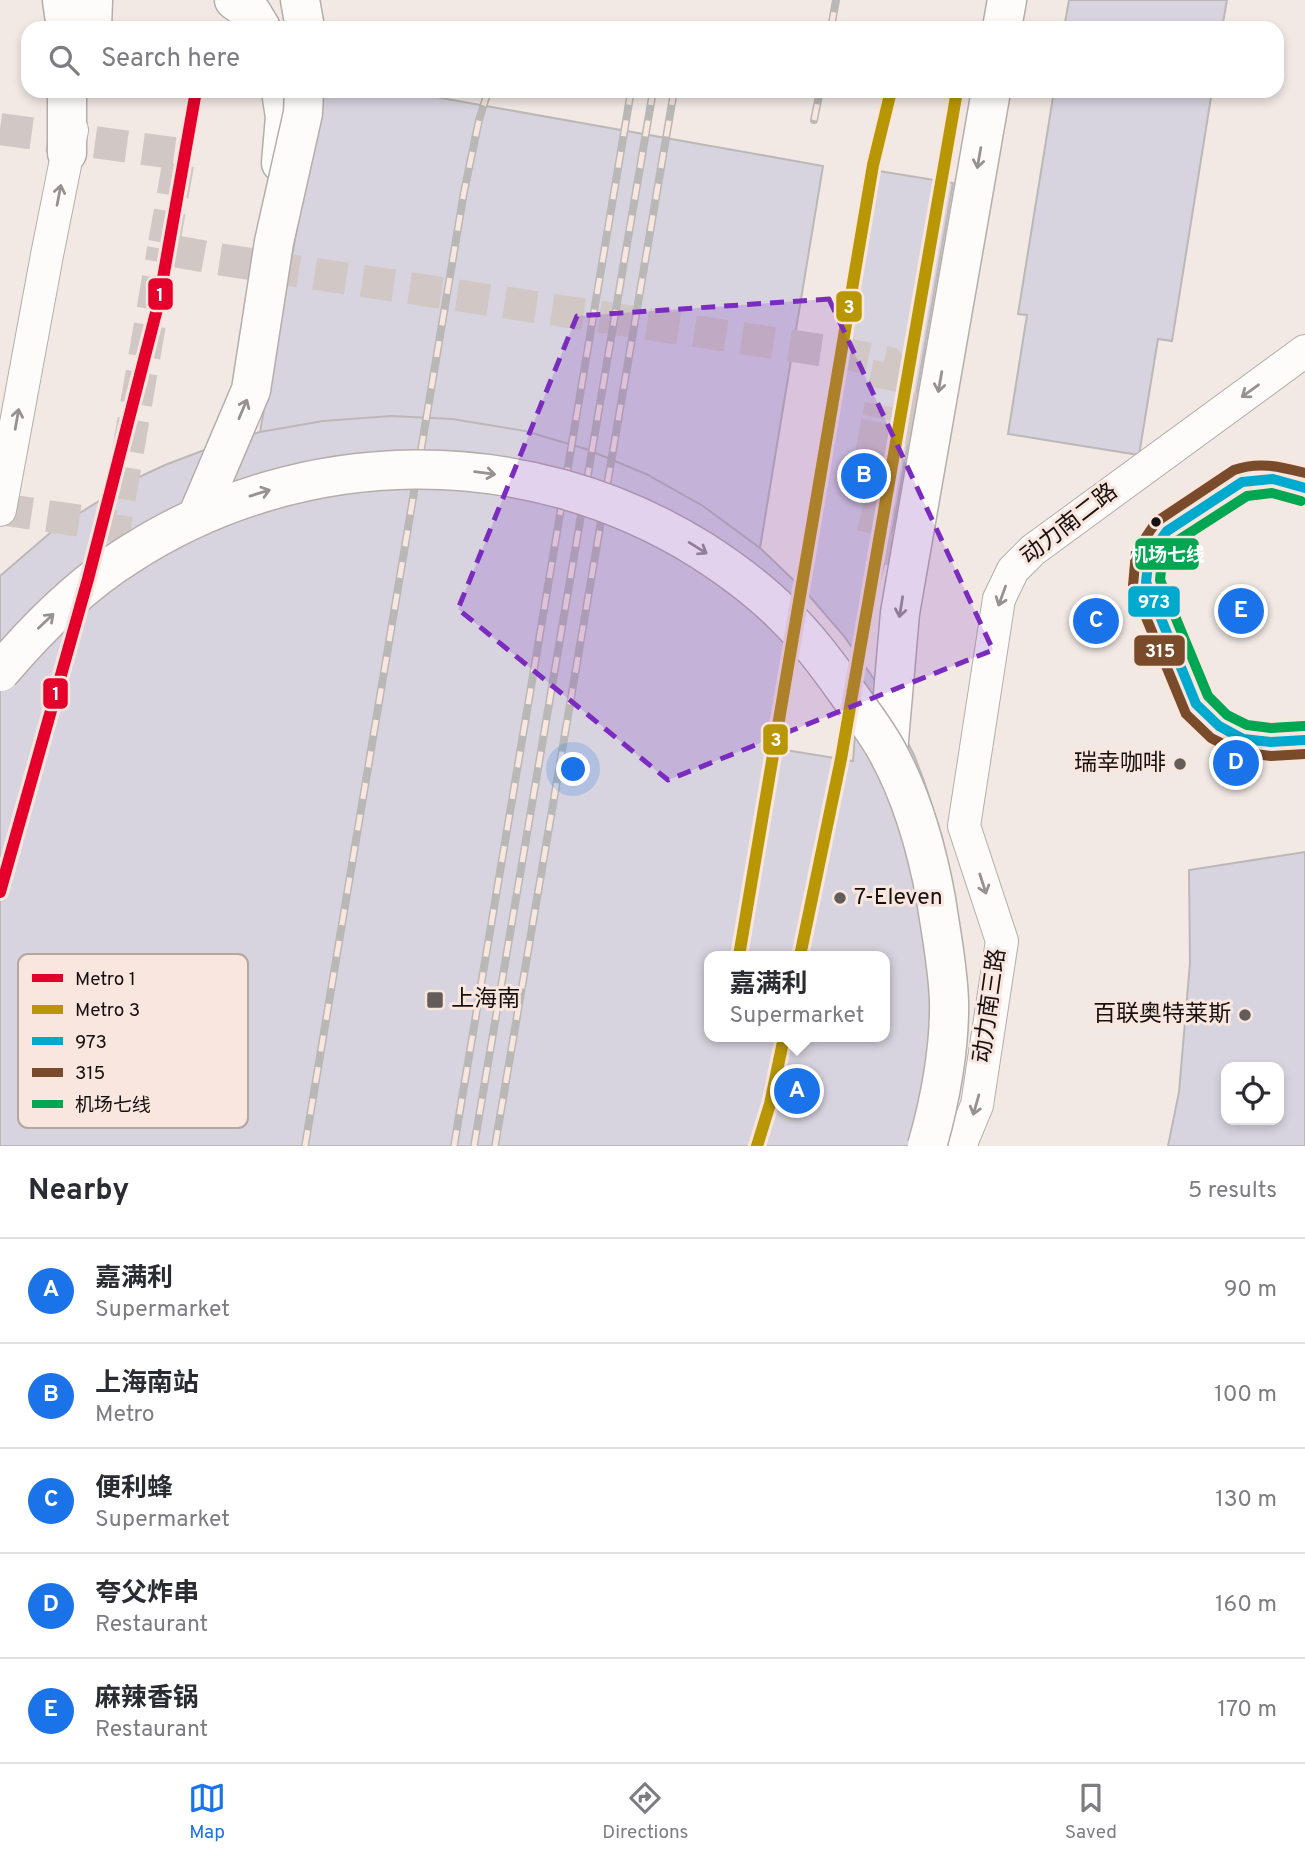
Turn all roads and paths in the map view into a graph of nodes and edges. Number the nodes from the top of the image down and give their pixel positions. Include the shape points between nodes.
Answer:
1 (62, 0) edge
2 (93, 0) edge
3 (102, 0) edge
4 (234, 0) edge
5 (300, 0) edge
6 (1007, 0) edge
7 (65, 21) edge
8 (94, 21) edge
9 (96, 21) edge
10 (257, 21) edge
11 (304, 21) edge
12 (1003, 21) edge
13 (67, 98) edge
14 (79, 98) edge
15 (282, 98) edge
16 (304, 98) edge
17 (990, 98) edge
18 (67, 153) junction
19 (274, 242) junction
20 (1305, 351) edge
21 (1305, 488) edge
22 (0, 510) edge
23 (197, 517) junction
24 (0, 672) edge
25 (1302, 740) edge
26 (888, 752) junction
27 (964, 827) joint
28 (927, 1146) edge
29 (960, 1146) edge

1 - 7 main road
2 - 8 main road
3 - 9 lane
4 - 10 main road
5 - 11 main road
6 - 12 main road
13 - 18 main road
14 - 18 lane
15 - 19 main road, bridge via 285,117
16 - 19 main road, bridge
17 -> 26 main road via 900,613
22 -> 18 lane
23 -> 19 main road, bridge via 251,390
20 -> 27 lane, 动力南二路 via 1033,550 1013,570 999,598
21 - 25 lane via 1273,479 1242,481 1167,531 1149,556 1146,582 1196,704 1219,726 1243,739
24 -> 23 main road, bridge via 76,593 130,554
23 -> 26 main road, bridge via 255,494 364,472 439,469 488,473 578,493 676,534 754,588 822,657
26 - 28 main road, bridge via 912,807 931,875 949,1002 941,1088
27 -> 29 lane, 动力南三路 via 1002,942 977,1105

